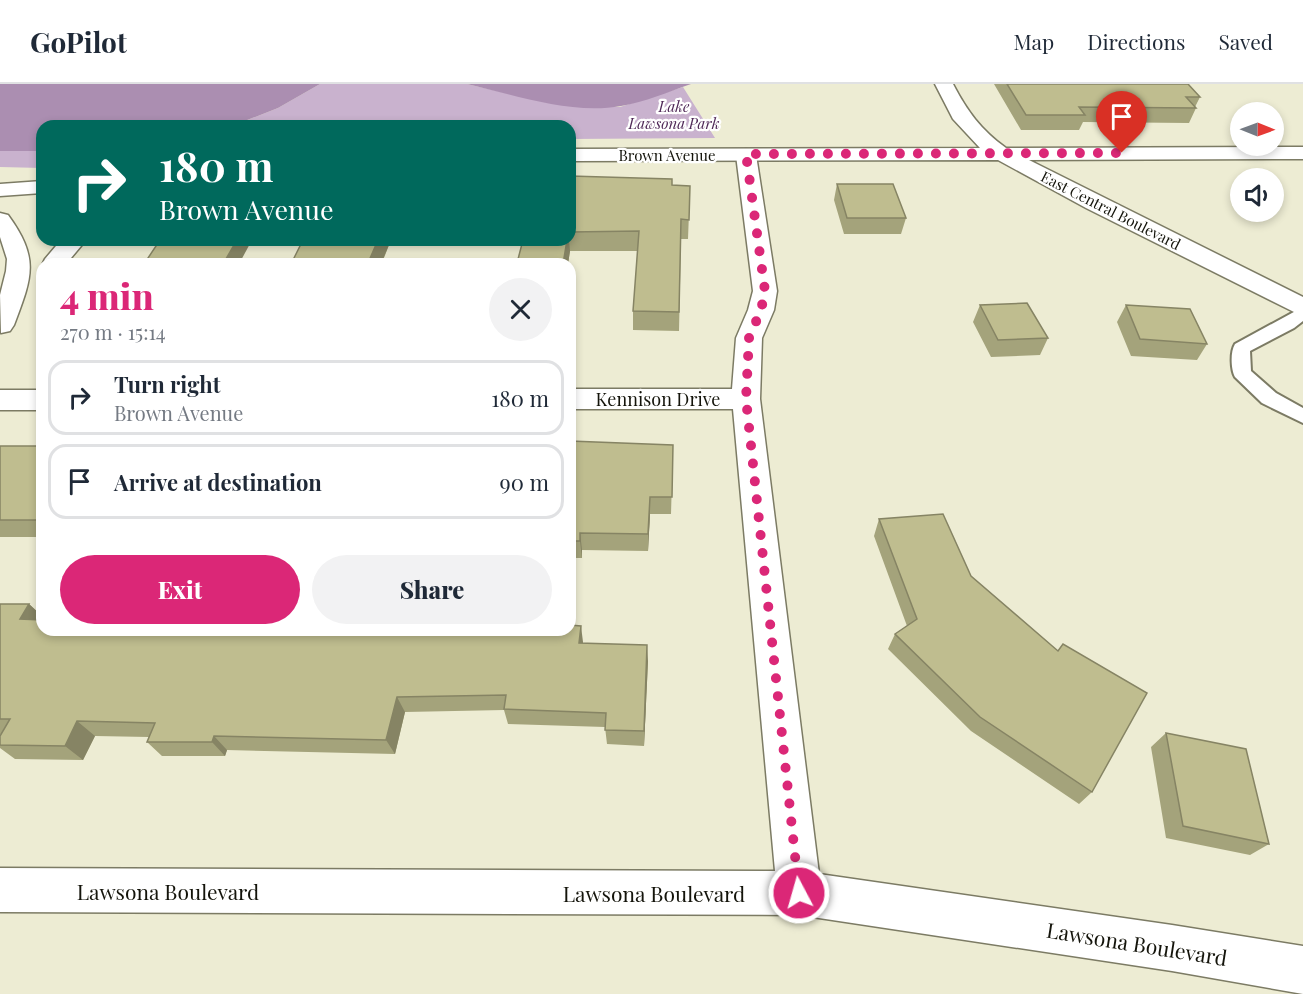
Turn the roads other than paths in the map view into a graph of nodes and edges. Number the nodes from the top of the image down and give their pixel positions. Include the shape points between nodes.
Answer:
1 (944, 84) edge
2 (1002, 153) junction
3 (1303, 153) edge
4 (746, 154) junction
5 (576, 155) edge
6 (36, 187) edge
7 (0, 190) edge
8 (0, 220) edge
9 (69, 246) edge
10 (58, 258) edge
11 (36, 284) edge
12 (1303, 307) edge
13 (1303, 312) edge
14 (0, 326) edge
15 (576, 399) edge
16 (746, 399) junction
17 (0, 400) edge
18 (36, 400) edge
19 (1303, 416) edge
20 (799, 893) junction
21 (4, 899) edge
22 (1303, 969) edge

1 - 2 street, East Central Boulevard via 960,115 981,139
2 - 3 street, Brown Avenue
2 - 4 street, Brown Avenue
2 - 12 street, East Central Boulevard
4 - 5 street, Brown Avenue
4 - 16 street via 765,291 749,338
6 - 7 street
8 - 14 street via 12,233 19,251 19,278
9 - 10 street
11 - 14 street
13 - 19 lane via 1241,348 1242,373 1269,399
15 - 16 street, Kennison Drive
16 - 20 street
17 - 18 street
20 - 21 street, Lawsona Boulevard
20 - 22 street, Lawsona Boulevard

